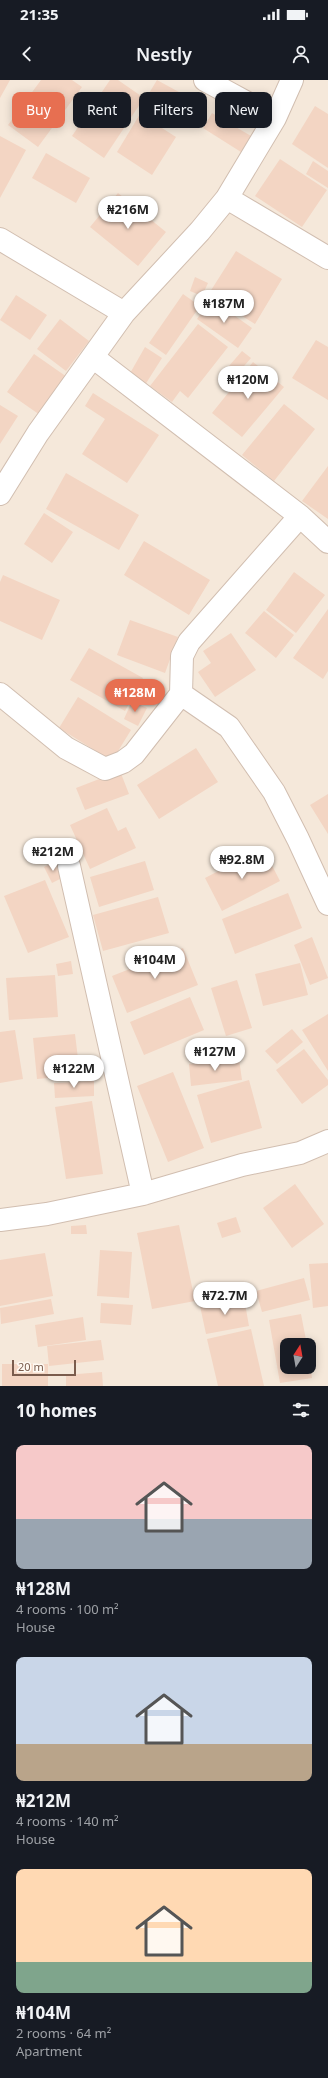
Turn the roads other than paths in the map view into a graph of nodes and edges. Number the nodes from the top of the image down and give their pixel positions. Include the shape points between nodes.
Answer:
1 (205, 80) edge
2 (292, 80) edge
3 (275, 118) junction
4 (227, 198) junction
5 (0, 239) edge
6 (328, 258) edge
7 (124, 313) junction
8 (94, 358) junction
9 (0, 494) edge
10 (300, 516) junction
11 (328, 542) edge
12 (0, 694) edge
13 (181, 694) junction
14 (69, 866) dead end
15 (328, 904) edge
16 (328, 1141) edge
17 (143, 1194) junction
18 (0, 1220) edge

1 - 3 street
2 - 3 street
3 - 4 street
4 - 6 street
4 - 7 street
5 - 7 street
7 - 8 street
8 - 9 street via 38,433
8 - 10 street
10 - 11 street
10 - 13 street via 189,642 182,656
12 - 13 street via 66,748 104,769 134,754
13 - 15 street via 229,728 265,779 298,839
14 - 17 street
16 - 17 street via 300,1153 242,1164
17 - 18 street via 47,1214

